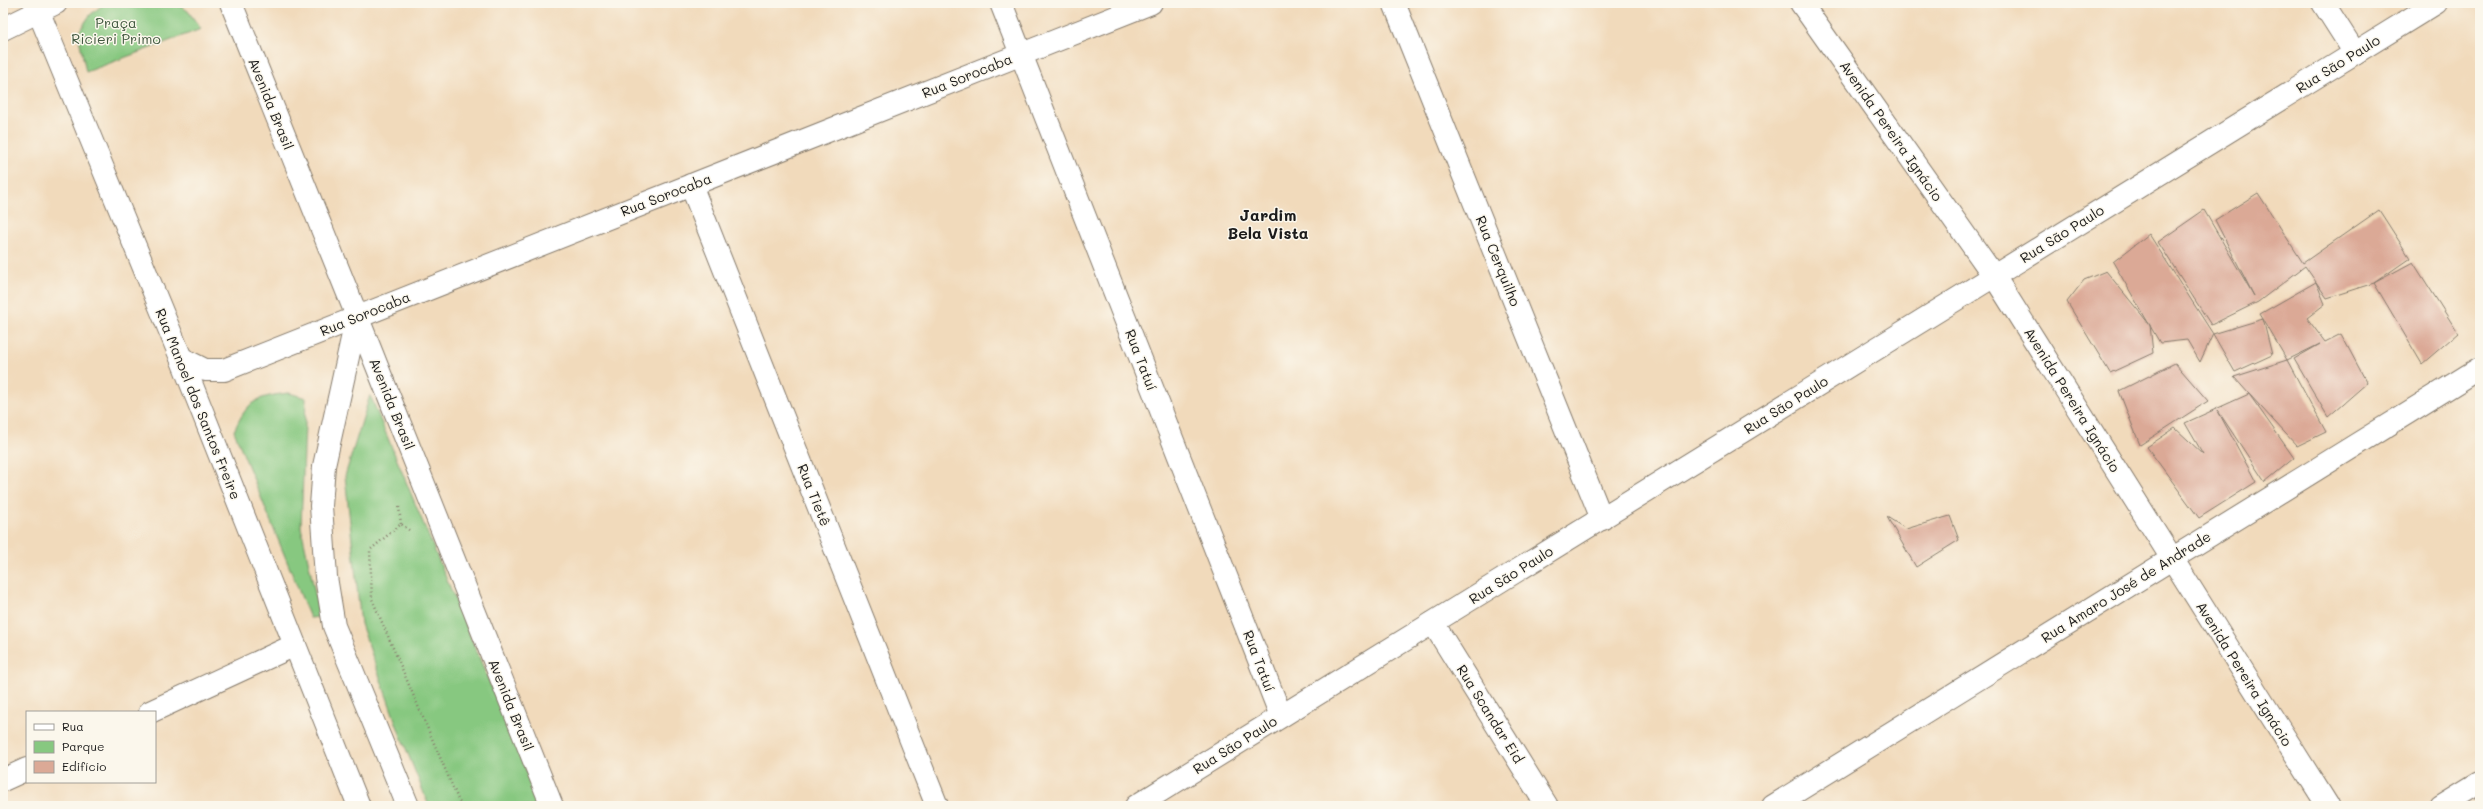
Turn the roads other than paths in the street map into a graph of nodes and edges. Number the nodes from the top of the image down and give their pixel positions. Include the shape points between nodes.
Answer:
1 (231, 3) edge
2 (1001, 3) edge
3 (1151, 3) edge
4 (1394, 3) edge
5 (1801, 3) edge
6 (2323, 3) edge
7 (2436, 3) edge
8 (43, 6) edge
9 (3, 29) edge
10 (2355, 53) junction
11 (1021, 54) junction
12 (691, 185) junction
13 (1994, 276) junction
14 (357, 316) junction
15 (181, 358) junction
16 (2480, 368) edge
17 (1602, 519) junction
18 (2172, 559) junction
19 (1433, 623) junction
20 (295, 646) junction
21 (152, 711) edge
22 (1281, 716) junction
23 (26, 769) edge
24 (3, 780) edge
25 (2480, 782) edge
26 (359, 806) edge
27 (408, 806) edge
28 (552, 806) edge
29 (938, 806) edge
30 (1136, 806) edge
31 (1547, 806) edge
32 (1773, 806) edge
33 (2328, 806) edge
34 (2441, 806) edge

1 - 14 street, Avenida Brasil
2 - 11 street, Rua Tatuí
3 - 11 street, Rua Sorocaba
4 - 17 street, Rua Cerquilho
5 - 13 street, Avenida Pereira Ignácio
6 - 10 street
7 - 10 street, Rua São Paulo
8 - 9 street
8 - 15 street, Rua Manoel dos Santos Freire
10 - 13 street, Rua São Paulo
11 - 12 street, Rua Sorocaba
11 - 22 street, Rua Tatuí
12 - 14 street, Rua Sorocaba
12 - 29 street, Rua Tietê
13 - 17 street, Rua São Paulo
13 - 18 street, Avenida Pereira Ignácio
14 - 15 street, Rua Sorocaba via 224,370 209,371
14 - 27 street via 324,466 321,506 326,577 334,626
14 - 28 street, Avenida Brasil
15 - 20 street, Rua Manoel dos Santos Freire
16 - 18 street, Rua Amaro José de Andrade
17 - 19 street, Rua São Paulo
18 - 32 street, Rua Amaro José de Andrade
18 - 33 street, Avenida Pereira Ignácio
19 - 22 street, Rua São Paulo
19 - 31 street, Rua Scandar Eid
20 - 21 street
20 - 26 street, Rua Manoel dos Santos Freire
22 - 30 street, Rua São Paulo
23 - 24 street
25 - 34 street

